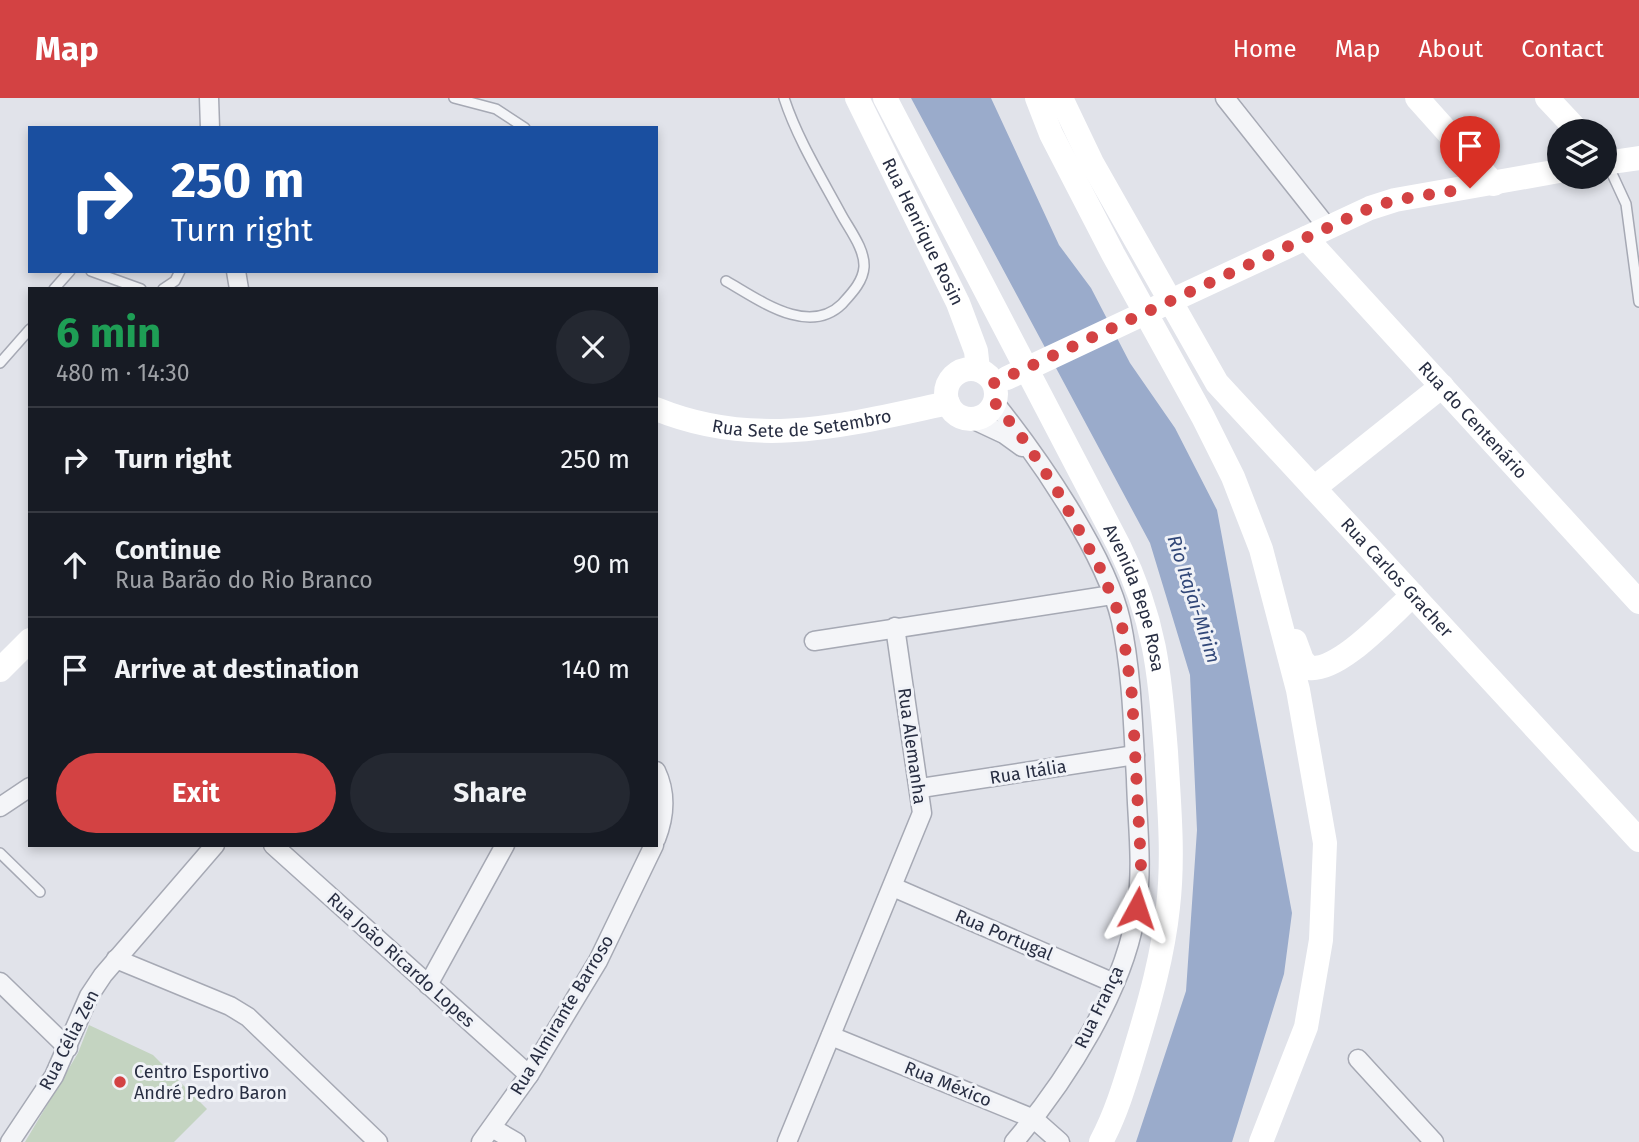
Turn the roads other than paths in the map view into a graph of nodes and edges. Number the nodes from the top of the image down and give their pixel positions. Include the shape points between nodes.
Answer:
1 (209, 98) edge
2 (454, 98) edge
3 (784, 98) edge
4 (857, 98) edge
5 (885, 98) edge
6 (1037, 98) edge
7 (1061, 98) edge
8 (1225, 98) edge
9 (1417, 98) edge
10 (1547, 98) edge
11 (1567, 119) edge
12 (210, 126) edge
13 (522, 126) edge
14 (1639, 158) edge
15 (1617, 161) edge
16 (1547, 173) edge
17 (1494, 184) junction
18 (1617, 185) edge
19 (1317, 233) junction
20 (68, 273) edge
21 (97, 273) edge
22 (179, 273) edge
23 (726, 281) dead end
24 (56, 287) edge
25 (135, 287) edge
26 (166, 287) edge
27 (1639, 302) edge
28 (1166, 303) junction
29 (28, 331) edge
30 (0, 363) edge
31 (994, 383) junction
32 (1442, 386) junction
33 (947, 404) junction
34 (658, 410) edge
35 (972, 419) junction
36 (1036, 457) junction
37 (1314, 488) junction
38 (1112, 595) junction
39 (1413, 595) junction
40 (1277, 602) junction
41 (1639, 602) edge
42 (895, 627) junction
43 (814, 640) dead end
44 (28, 642) edge
45 (1342, 658) junction
46 (0, 670) edge
47 (1135, 755) junction
48 (658, 776) edge
49 (1317, 784) junction
50 (28, 788) edge
51 (921, 788) junction
52 (0, 807) edge
53 (658, 833) edge
54 (1639, 840) edge
55 (213, 847) edge
56 (275, 847) edge
57 (504, 847) edge
58 (653, 847) edge
59 (0, 853) edge
60 (893, 887) junction
61 (40, 892) dead end
62 (116, 958) junction
63 (0, 982) edge
64 (1114, 983) junction
65 (428, 985) junction
66 (831, 1036) junction
67 (68, 1048) junction
68 (1357, 1059) dead end
69 (529, 1074) junction
70 (1034, 1119) junction
71 (487, 1135) edge
72 (10, 1142) edge
73 (378, 1142) edge
74 (516, 1142) edge
75 (788, 1142) edge
76 (1014, 1142) edge
77 (1060, 1142) edge
78 (1101, 1142) edge
79 (1261, 1142) edge
80 (1434, 1142) edge

1 - 12 street
2 - 13 lane via 496,109
3 - 23 lane via 860,250 864,267 860,281 834,311 810,317 781,312
4 - 31 main road, Rua Henrique Rosin
5 - 78 main road, Avenida Bepe Rosa via 1119,546 1146,605 1154,641 1170,815 1169,906 1149,1003 1117,1109
6 - 40 main road via 1112,254 1233,477
7 - 28 main road, Rua Carlos Gracher via 1077,137
8 - 19 street
9 - 17 main road
10 - 11 main road
14 - 15 main road
16 - 17 main road
17 - 19 main road via 1395,200
18 - 27 lane via 1626,204
19 - 28 main road
19 - 32 main road, Rua do Centenário
20 - 24 lane
21 - 25 lane
22 - 26 lane
28 - 31 main road, bridge
28 - 37 main road, Rua Carlos Gracher via 1217,383
29 - 30 lane
31 - 33 main road via 962,370 946,387
31 - 35 main road via 986,415
31 - 36 street, Rua França
32 - 37 main road
32 - 41 main road, Rua do Centenário
33 - 34 main road, Rua Sete de Setembro via 828,427 768,433 700,424
33 - 35 main road via 957,415
35 - 36 street, Rua França
36 - 38 street, Rua França via 1077,524
37 - 39 main road, Rua Carlos Gracher
38 - 42 street
38 - 47 street, Rua França via 1128,664
39 - 45 main road
39 - 54 main road, Rua Carlos Gracher
40 - 45 main road via 1309,668
40 - 49 main road
42 - 43 street
42 - 51 street, Rua Alemanha
44 - 46 main road
45 - 49 main road via 1316,694
47 - 51 street, Rua Itália
47 - 64 street, Rua França via 1141,864 1138,897
48 - 53 street via 664,793
49 - 79 main road via 1325,843 1319,953 1306,1027
50 - 52 street
51 - 60 street, Rua Alemanha via 922,813
55 - 62 street, Rua Célia Zen
56 - 65 street, Rua João Ricardo Lopes
57 - 65 street
58 - 69 street, Rua Almirante Barroso via 598,961
59 - 61 lane
60 - 64 street, Rua Portugal
60 - 66 street, Rua Alemanha
62 - 67 street, Rua Célia Zen via 89,996
62 - 73 street via 248,1017
63 - 67 street
64 - 70 street, Rua França via 1095,1024
65 - 69 street, Rua João Ricardo Lopes
66 - 70 street, Rua México
66 - 75 street, Rua Alemanha
67 - 72 street, Rua Célia Zen
68 - 80 street
69 - 71 street, Rua Almirante Barroso
70 - 76 street, Rua França
70 - 77 street, Rua México
71 - 74 street

